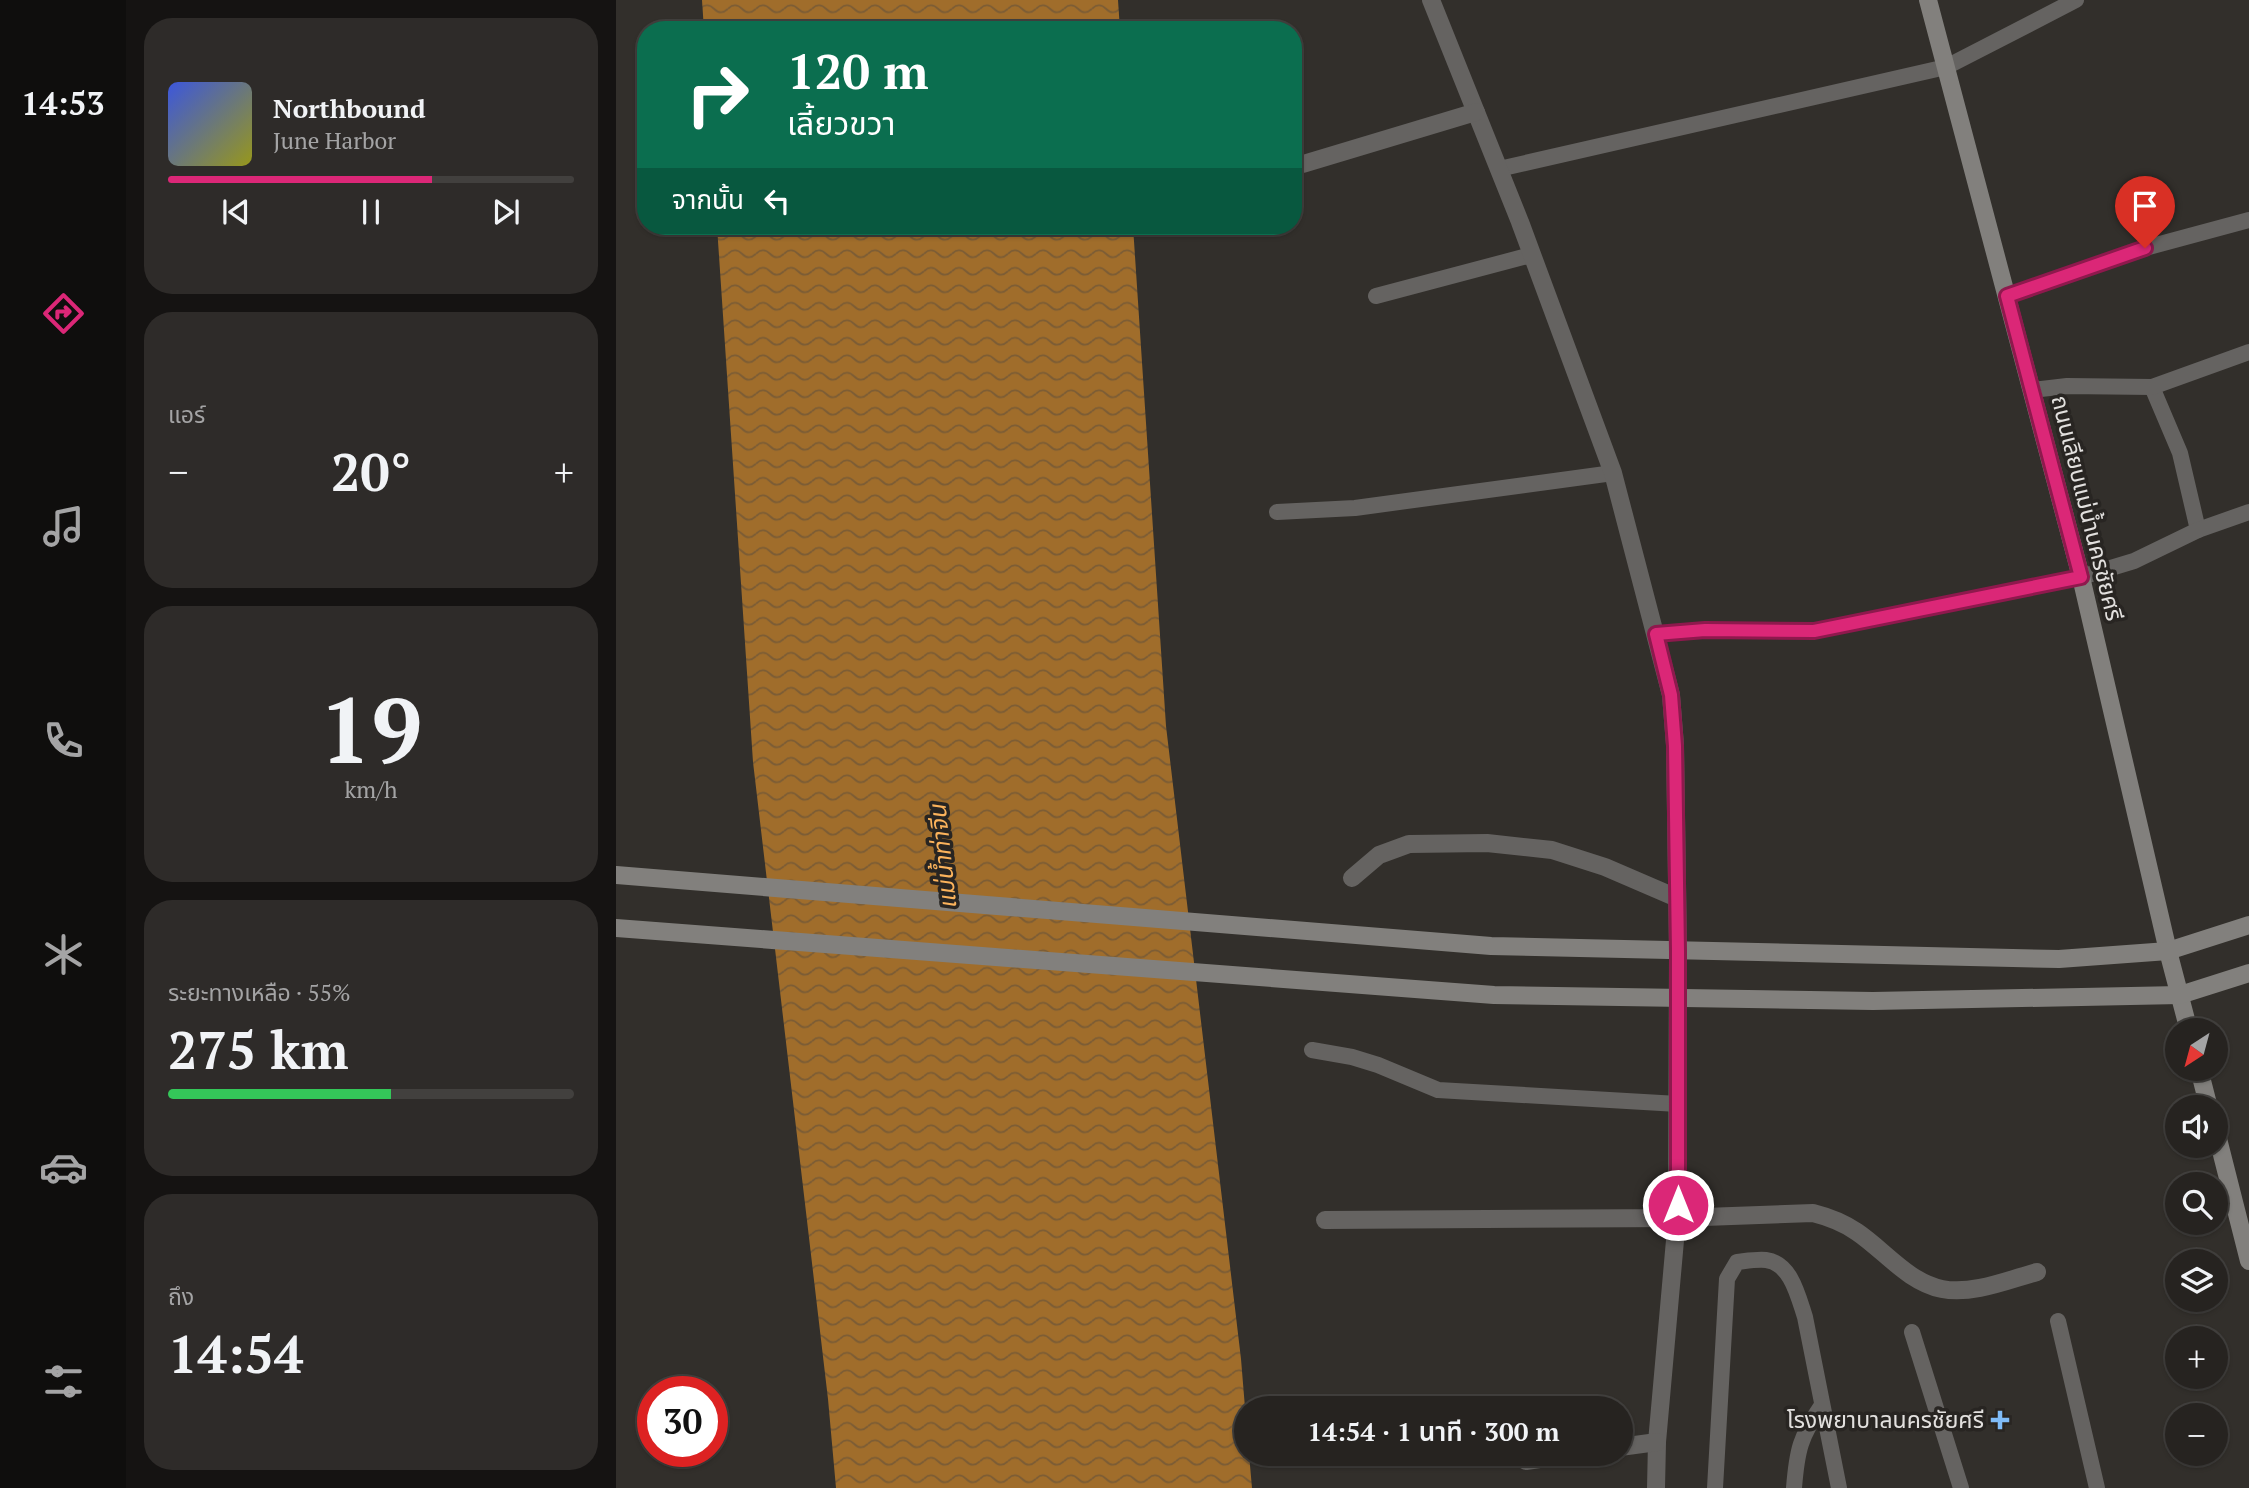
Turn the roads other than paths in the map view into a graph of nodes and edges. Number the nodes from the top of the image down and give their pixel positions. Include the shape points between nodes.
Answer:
1 (1431, 0) edge
2 (1928, 0) edge
3 (2076, 0) edge
4 (1946, 67) junction
5 (1476, 111) junction
6 (1303, 164) dead end
7 (1499, 169) junction
8 (2249, 220) edge
9 (1531, 255) junction
10 (1376, 296) dead end
11 (2007, 296) junction
12 (2249, 352) edge
13 (2152, 387) junction
14 (2032, 390) junction
15 (1613, 473) junction
16 (1277, 512) dead end
17 (2249, 512) edge
18 (2198, 530) junction
19 (2081, 577) junction
20 (1656, 634) junction
21 (616, 875) edge
22 (1352, 878) dead end
23 (1677, 898) junction
24 (2249, 925) edge
25 (616, 928) edge
26 (1678, 951) junction
27 (2168, 951) junction
28 (2249, 973) edge
29 (2180, 995) junction
30 (1677, 999) junction
31 (2186, 1018) edge
32 (1312, 1050) dead end
33 (1678, 1104) junction
34 (2223, 1158) edge
35 (1677, 1218) junction
36 (1325, 1220) dead end
37 (2249, 1261) edge
38 (2037, 1272) dead end
39 (2058, 1321) dead end
40 (1912, 1332) dead end
41 (1822, 1405) junction
42 (1657, 1442) junction
43 (1633, 1445) edge
44 (1656, 1488) edge
45 (1715, 1488) edge
46 (1794, 1488) edge
47 (1839, 1488) edge
48 (1961, 1488) edge
49 (2097, 1488) edge

1 - 5 street
2 - 4 main road, ถนนเลียบแม่น้ำนครชัยศรี
3 - 4 lane
4 - 7 lane
4 - 11 main road, ถนนเลียบแม่น้ำนครชัยศรี
5 - 6 street
5 - 7 street
7 - 9 street
8 - 11 lane via 2145,248
9 - 10 lane
9 - 15 street
11 - 14 main road, ถนนเลียบแม่น้ำนครชัยศรี
12 - 13 lane
13 - 14 lane
13 - 18 lane via 2180,453
14 - 19 main road, ถนนเลียบแม่น้ำนครชัยศรี
15 - 16 lane via 1355,508
15 - 20 street
17 - 18 lane
18 - 19 lane via 2134,561
19 - 20 lane via 1814,631
19 - 27 main road, ถนนเลียบแม่น้ำนครชัยศรี
20 - 23 street via 1671,695
21 - 26 main road via 1491,946
22 - 23 street via 1379,855 1409,844 1487,843 1552,850
23 - 26 street
24 - 27 main road
25 - 30 main road via 1494,995
26 - 27 main road via 2059,959
26 - 30 street
27 - 29 main road, ถนนเลียบแม่น้ำนครชัยศรี
28 - 29 main road
29 - 30 main road via 1873,1001
29 - 31 main road, ถนนเลียบแม่น้ำนครชัยศรี
30 - 33 street
32 - 33 lane via 1378,1065 1438,1090
33 - 35 street
34 - 37 main road
35 - 36 street
35 - 38 street via 1813,1213 1858,1232 1920,1281 1942,1289 1965,1289
35 - 42 street
39 - 49 lane
40 - 48 lane
41 - 45 lane via 1805,1317 1787,1273 1777,1263 1765,1260 1737,1262 1727,1279
41 - 46 lane via 1797,1453
41 - 47 lane
42 - 43 street
42 - 44 street

